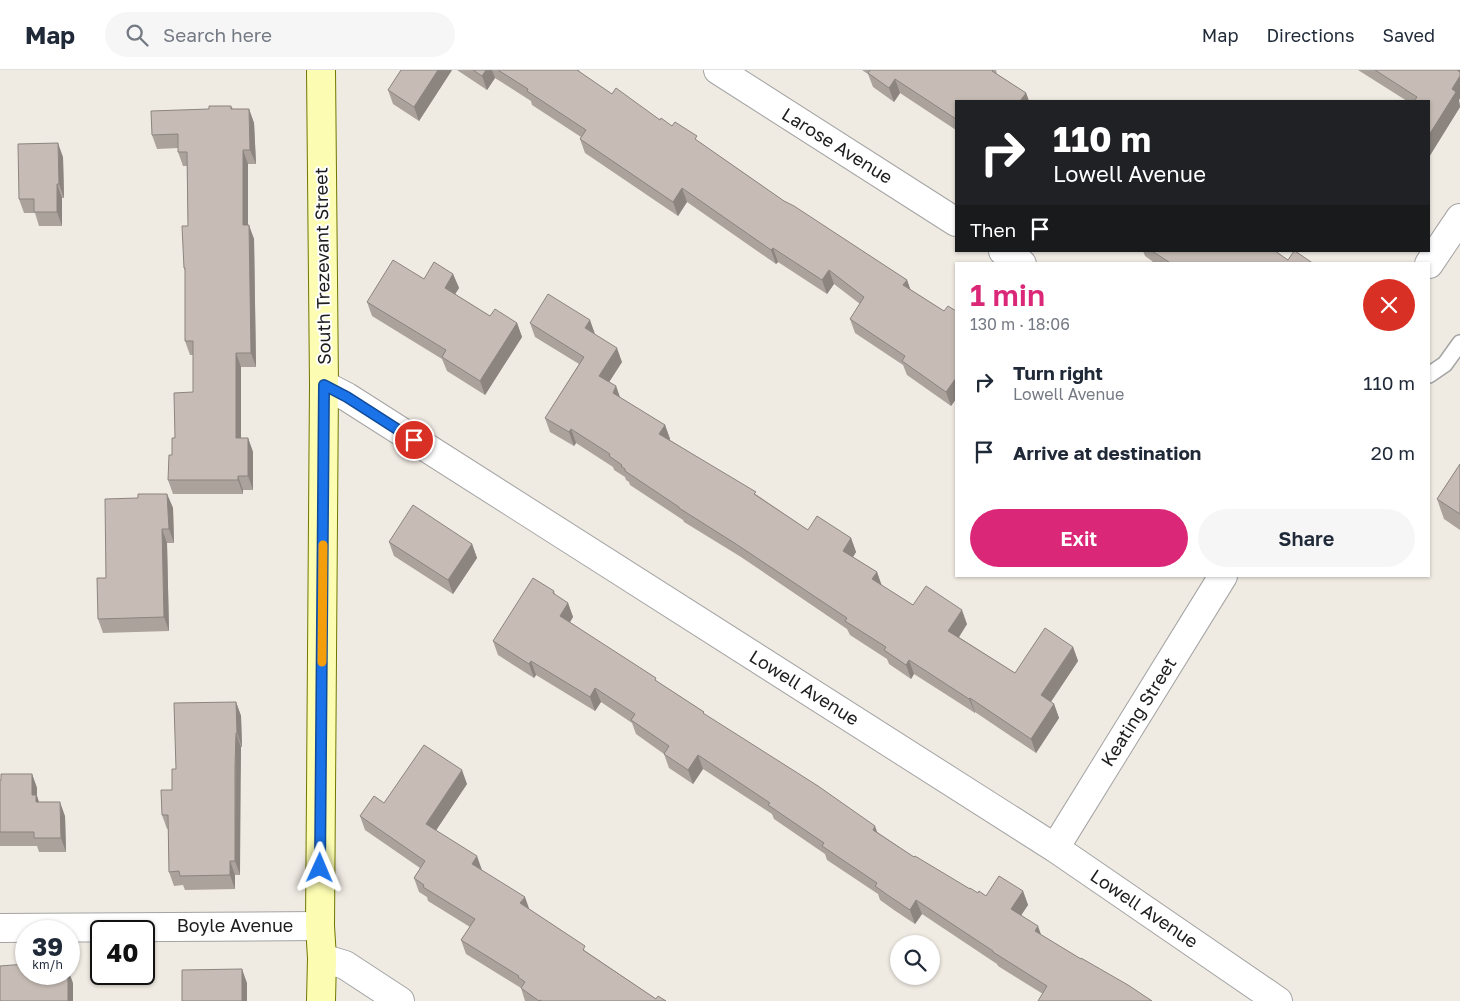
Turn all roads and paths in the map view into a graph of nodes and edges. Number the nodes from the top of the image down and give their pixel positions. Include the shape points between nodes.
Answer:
1 (321, 70) edge
2 (718, 70) edge
3 (1460, 218) edge
4 (955, 221) edge
5 (1004, 252) edge
6 (1019, 262) edge
7 (1430, 263) edge
8 (1460, 343) edge
9 (1430, 374) edge
10 (324, 385) junction
11 (1222, 577) edge
12 (1055, 848) junction
13 (320, 926) junction
14 (0, 928) edge
15 (322, 958) junction
16 (321, 1001) edge
17 (400, 1001) edge
18 (1278, 1001) edge

1 - 10 street, South Trezevant Street
2 - 4 street, Larose Avenue
3 - 7 street
5 - 6 street
8 - 9 lane via 1445,364
10 - 12 street, Lowell Avenue via 356,402
10 - 13 street, South Trezevant Street
11 - 12 street, Keating Street
12 - 18 street, Lowell Avenue
13 - 14 street, Boyle Avenue
13 - 15 street, South Trezevant Street
15 - 16 street, South Trezevant Street
15 - 17 street via 345,965

